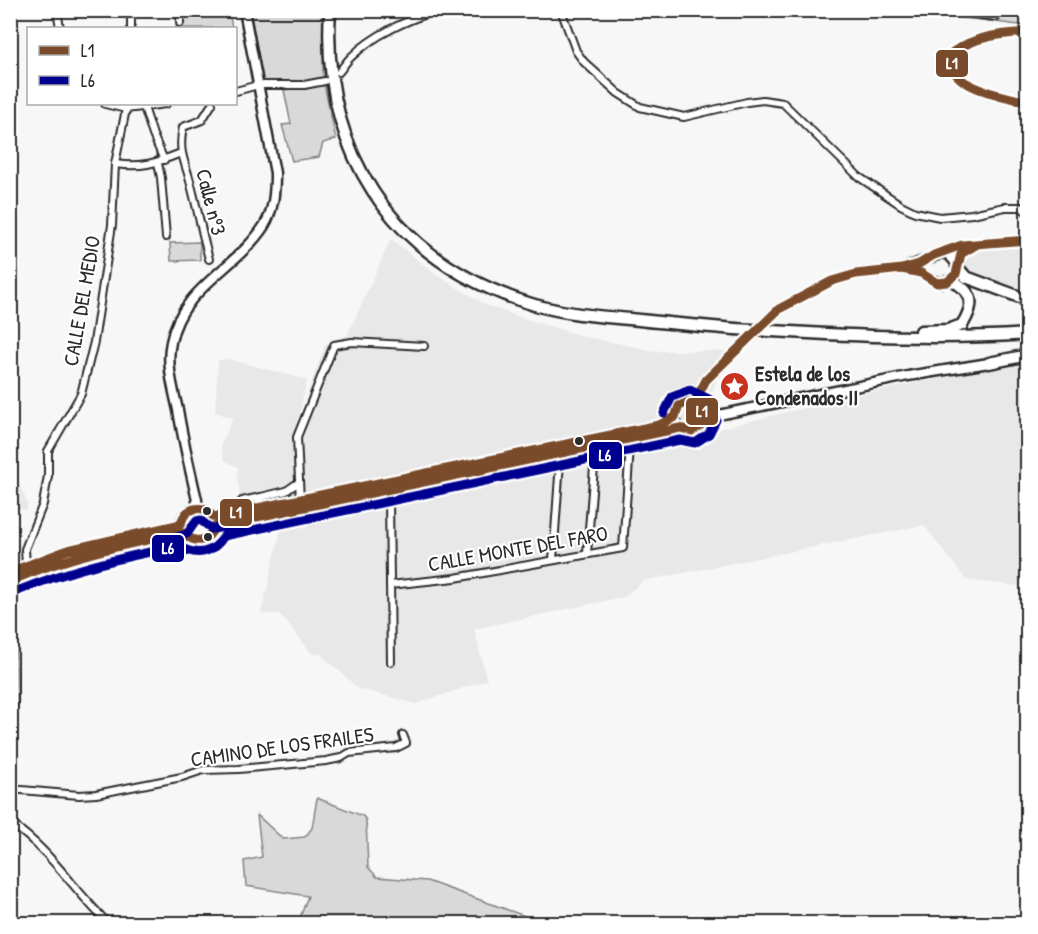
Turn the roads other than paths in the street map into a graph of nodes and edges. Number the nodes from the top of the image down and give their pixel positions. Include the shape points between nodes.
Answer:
1 (57, 10) edge
2 (131, 10) edge
3 (180, 10) edge
4 (244, 10) edge
5 (330, 10) edge
6 (437, 10) edge
7 (561, 10) edge
8 (945, 10) edge
9 (998, 10) edge
10 (180, 23) dead end
11 (60, 27) edge
12 (131, 27) edge
13 (339, 72) dead end
14 (325, 81) dead end
15 (258, 85) junction
16 (237, 91) edge
17 (211, 105) edge
18 (126, 106) edge
19 (142, 106) edge
20 (181, 153) junction
21 (161, 161) junction
22 (115, 164) junction
23 (1028, 213) edge
24 (166, 237) dead end
25 (1028, 240) edge
26 (976, 245) junction
27 (943, 253) junction
28 (931, 258) junction
29 (208, 259) dead end
30 (957, 265) junction
31 (902, 269) junction
32 (930, 277) junction
33 (952, 280) junction
34 (1028, 300) edge
35 (1028, 334) edge
36 (834, 335) junction
37 (424, 346) dead end
38 (1028, 355) edge
39 (989, 363) joint
40 (694, 403) junction
41 (675, 417) junction
42 (704, 418) junction
43 (680, 428) junction
44 (692, 431) junction
45 (630, 447) junction
46 (595, 454) junction
47 (560, 462) junction
48 (298, 482) junction
49 (286, 491) junction
50 (261, 497) junction
51 (299, 498) junction
52 (389, 498) junction
53 (242, 501) dead end
54 (363, 502) dead end
55 (197, 507) junction
56 (255, 510) junction
57 (214, 522) junction
58 (182, 528) junction
59 (587, 553) junction
60 (553, 560) junction
61 (28, 569) junction
62 (10, 573) edge
63 (10, 581) edge
64 (390, 585) junction
65 (392, 662) dead end
66 (403, 735) dead end
67 (10, 789) edge
68 (10, 823) edge
69 (110, 924) edge

1 - 11 street
2 - 12 street
3 - 10 street
4 - 15 main road
5 - 36 highway, bridge via 333,83 339,114 366,182 387,213 424,249 474,283 524,302 576,314
6 - 13 street via 370,41
7 - 23 street via 584,62 640,107 684,117 747,102 783,103 859,177 915,212 940,217 1021,207
8 - 9 street via 997,16
14 - 15 street
15 - 16 street
15 - 55 main road via 275,173 272,207 254,240 183,310 171,342 170,368
17 - 20 street via 202,120 183,127
18 - 19 street
18 - 22 street, CALLE DEL MEDIO
19 - 21 street
20 - 21 street
20 - 29 street, Calle nº3
21 - 22 street via 135,166
21 - 24 street
22 - 61 street, CALLE DEL MEDIO via 112,225 94,342 81,394 48,451 43,504 26,549
25 - 26 street
26 - 27 street via 962,245
26 - 30 street via 960,254
27 - 28 main road
27 - 30 main road
28 - 31 main road
28 - 32 main road via 927,269
30 - 33 main road
30 - 34 highway via 966,277
31 - 32 main road
31 - 40 main road via 832,281 779,309 706,380
32 - 33 main road via 942,283
33 - 36 highway via 971,297 970,312 962,325 948,330
35 - 36 highway via 943,338
37 - 48 street via 352,342 334,345 297,437
38 - 39 highway
39 - 42 main road
40 - 41 main road via 679,406
40 - 42 main road
41 - 43 main road
41 - 51 main road via 659,425
42 - 44 main road
43 - 44 main road
43 - 57 main road
44 - 45 street via 681,437
45 - 46 street
45 - 59 street, CALLE MONTE DEL FARO via 623,548
46 - 47 street
46 - 59 street
47 - 52 street
47 - 60 street
48 - 49 street
48 - 51 street
49 - 50 street
49 - 51 street
50 - 53 street
50 - 56 street
51 - 56 main road
52 - 54 street
52 - 64 street
55 - 57 main road via 209,511
55 - 58 main road via 186,513
56 - 57 main road
57 - 58 main road via 212,535 203,541 189,539
58 - 61 main road via 68,550
59 - 60 street, CALLE MONTE DEL FARO
60 - 64 street, CALLE MONTE DEL FARO
61 - 62 main road
61 - 63 main road
64 - 65 street
66 - 67 street, CAMINO DE LOS FRAILES via 406,743 396,748 349,753 326,761 203,770 96,794
68 - 69 street via 53,860

